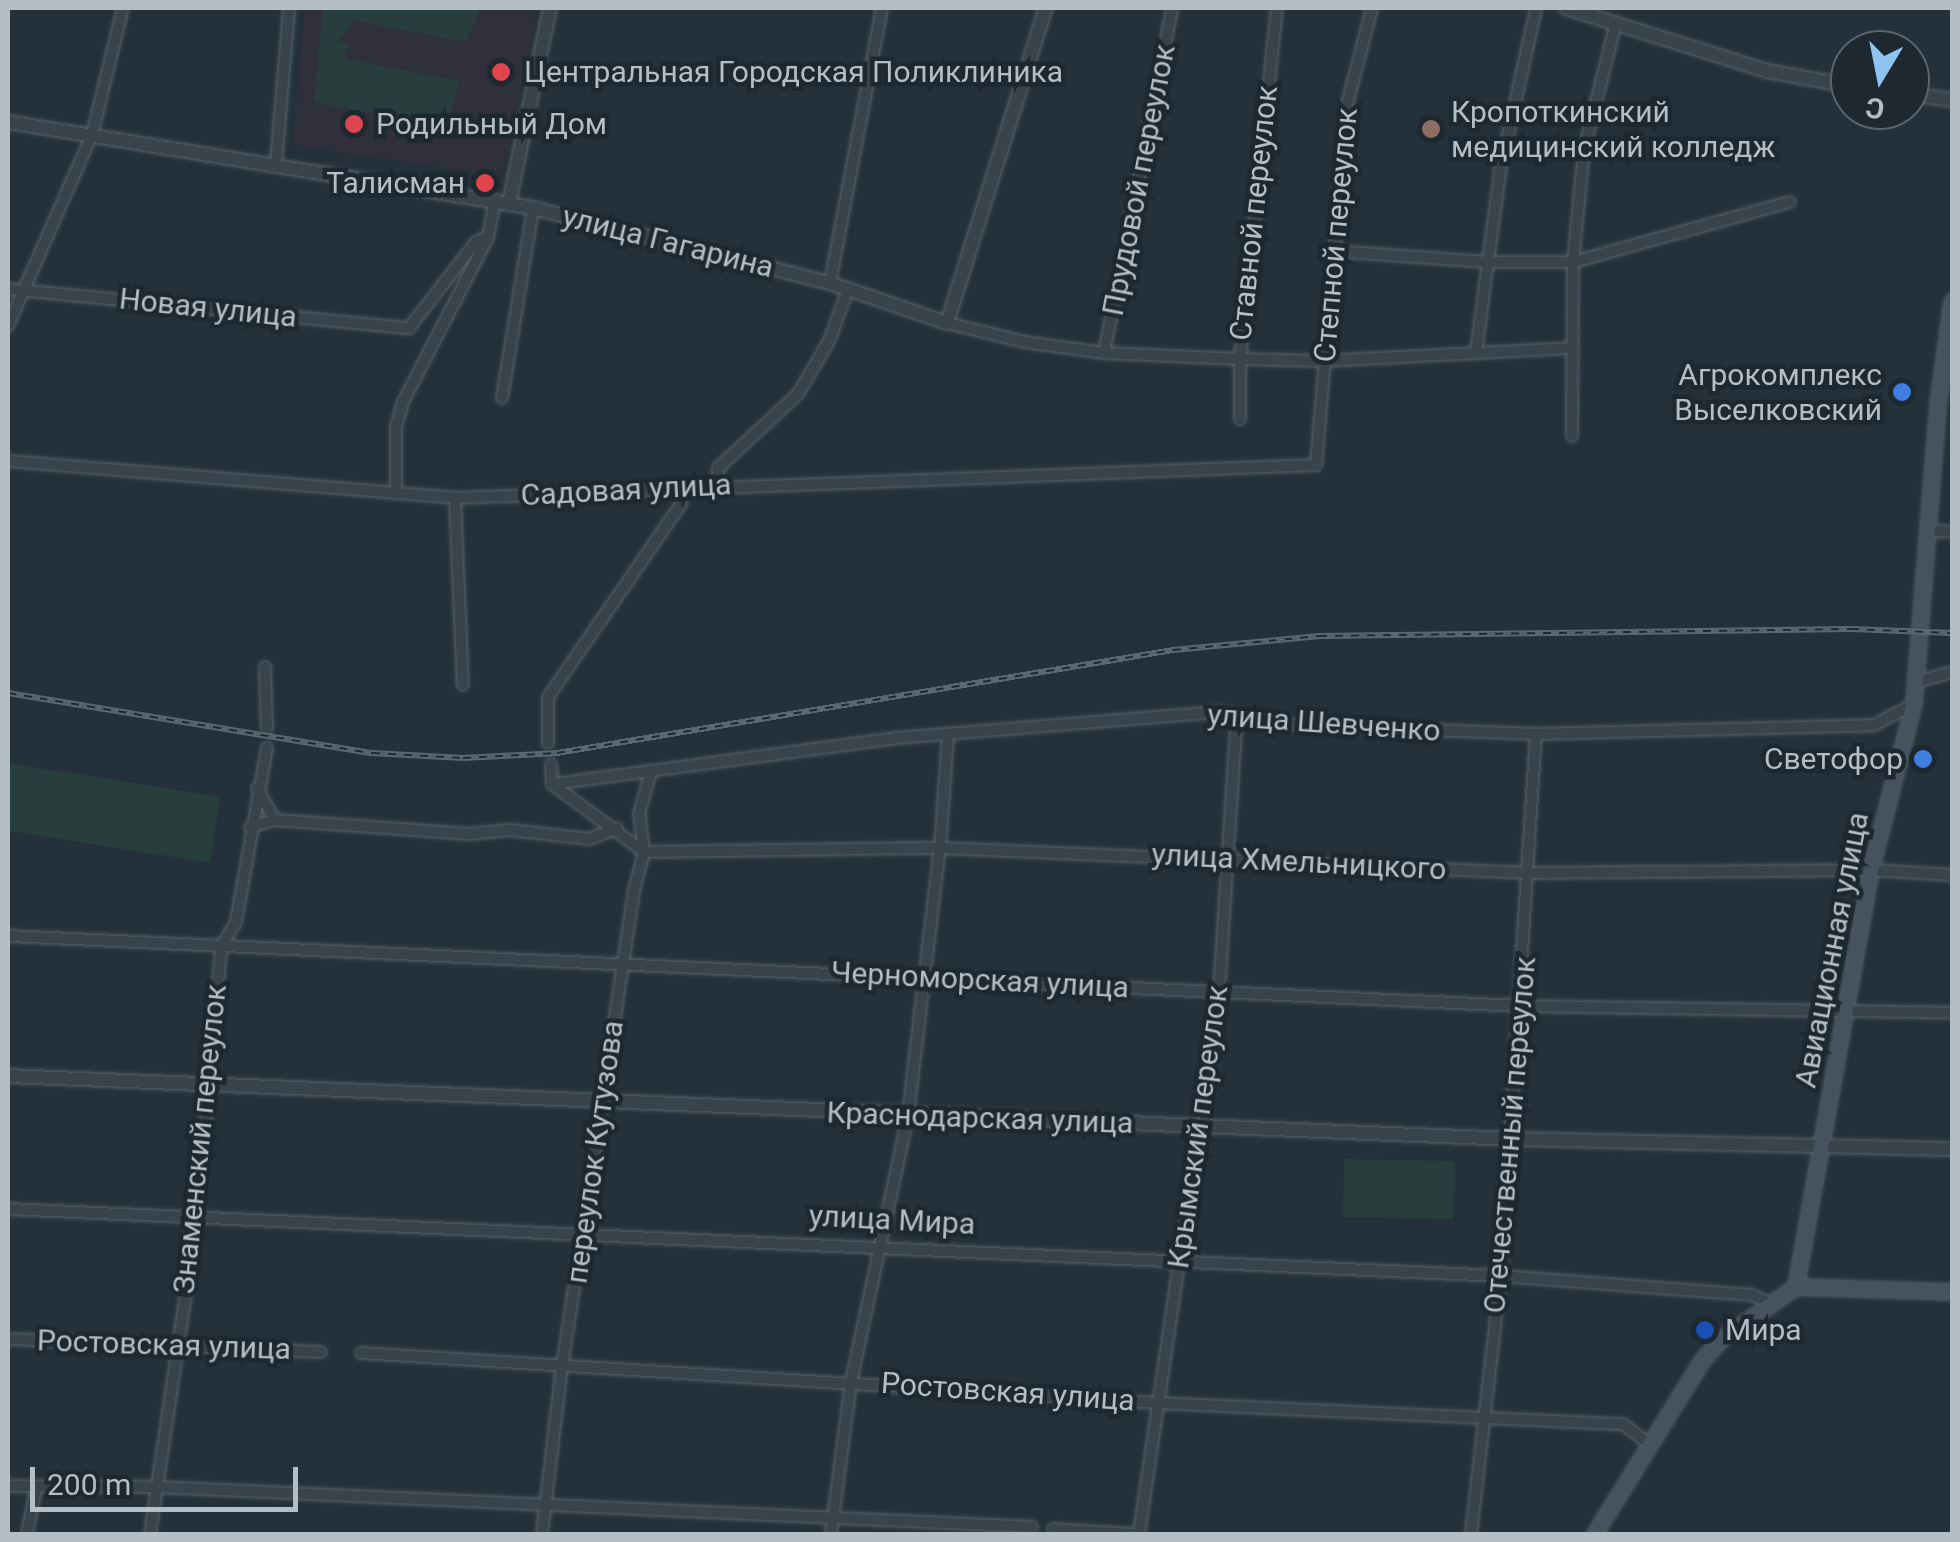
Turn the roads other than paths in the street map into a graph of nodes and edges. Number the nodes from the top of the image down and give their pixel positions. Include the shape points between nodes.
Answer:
1 (123, 8) edge
2 (289, 8) edge
3 (550, 8) edge
4 (882, 8) edge
5 (1046, 8) edge
6 (1172, 8) edge
7 (1278, 8) edge
8 (1372, 8) edge
9 (1536, 8) edge
10 (1566, 8) edge
11 (1616, 23) junction
12 (1830, 83) edge
13 (8, 122) edge
14 (92, 135) junction
15 (276, 164) junction
16 (502, 202) junction
17 (1790, 202) dead end
18 (533, 208) junction
19 (488, 237) junction
20 (1333, 250) junction
21 (1486, 262) junction
22 (1573, 262) junction
23 (830, 283) junction
24 (8, 288) edge
25 (848, 289) junction
26 (25, 290) junction
27 (1952, 308) edge
28 (946, 323) junction
29 (8, 326) edge
30 (1570, 348) junction
31 (1476, 352) junction
32 (1104, 353) junction
33 (1240, 359) junction
34 (1324, 361) junction
35 (502, 398) dead end
36 (1945, 405) edge
37 (1240, 419) dead end
38 (1572, 436) dead end
39 (8, 461) edge
40 (1246, 468) joint
41 (718, 485) junction
42 (681, 488) junction
43 (396, 494) junction
44 (455, 498) junction
45 (1928, 530) junction
46 (1952, 532) edge
47 (265, 667) dead end
48 (1952, 672) edge
49 (1917, 682) junction
50 (463, 685) dead end
51 (1914, 704) junction
52 (1237, 718) junction
53 (267, 728) dead end
54 (1536, 734) junction
55 (948, 736) junction
56 (548, 743) dead end
57 (267, 748) dead end
58 (551, 764) dead end
59 (651, 772) junction
60 (552, 784) junction
61 (257, 788) junction
62 (275, 820) junction
63 (250, 827) junction
64 (617, 828) junction
65 (940, 848) junction
66 (644, 852) junction
67 (1227, 858) junction
68 (1872, 870) junction
69 (1530, 872) junction
70 (1952, 875) edge
71 (8, 936) edge
72 (221, 948) junction
73 (624, 963) junction
74 (926, 978) junction
75 (1219, 992) junction
76 (1522, 1006) junction
77 (1844, 1012) junction
78 (1952, 1013) edge
79 (8, 1076) edge
80 (208, 1085) junction
81 (602, 1100) junction
82 (908, 1115) junction
83 (1204, 1128) junction
84 (1510, 1139) junction
85 (1821, 1144) junction
86 (1952, 1149) edge
87 (8, 1209) edge
88 (196, 1218) junction
89 (585, 1233) junction
90 (881, 1247) junction
91 (1179, 1262) junction
92 (1501, 1276) junction
93 (1796, 1286) junction
94 (1952, 1292) edge
95 (1772, 1304) junction
96 (8, 1339) edge
97 (175, 1344) junction
98 (321, 1352) dead end
99 (361, 1353) dead end
100 (562, 1367) junction
101 (851, 1382) junction
102 (1157, 1403) junction
103 (1484, 1416) junction
104 (1648, 1443) junction
105 (8, 1486) edge
106 (156, 1487) junction
107 (36, 1489) junction
108 (545, 1507) junction
109 (832, 1518) junction
110 (1032, 1527) dead end
111 (1053, 1529) dead end
112 (27, 1534) edge
113 (150, 1534) edge
114 (542, 1534) edge
115 (831, 1534) edge
116 (1136, 1534) edge
117 (1472, 1534) edge
118 (1595, 1534) edge

1 - 14 street
2 - 15 street
3 - 16 street
4 - 23 street
5 - 28 street
6 - 32 street, Прудовой переулок
7 - 33 street, Ставной переулок
8 - 20 street, Степной переулок via 1347,105
9 - 21 street
10 - 11 street
11 - 12 street via 1767,72
11 - 22 street via 1584,150
13 - 14 street, улица Гагарина
14 - 15 street, улица Гагарина
14 - 26 street
15 - 16 street, улица Гагарина
16 - 18 street, улица Гагарина
16 - 19 street
17 - 22 street
18 - 23 street, улица Гагарина
18 - 35 street
19 - 26 street, Новая улица via 476,242 410,328
19 - 43 street via 403,402 396,426
20 - 21 street
20 - 34 street, Степной переулок
21 - 22 street
21 - 31 street
22 - 30 street
23 - 25 street, улица Гагарина
24 - 26 street, Новая улица
25 - 28 street, улица Гагарина
25 - 41 street via 830,340 798,394 718,468
26 - 29 street
27 - 36 main road, Авиационная улица
28 - 32 street, улица Гагарина
30 - 31 street, улица Гагарина
30 - 38 street
31 - 34 street, улица Гагарина
32 - 33 street, улица Гагарина
33 - 34 street, улица Гагарина
33 - 37 street, Ставной переулок
34 - 40 street, Степной переулок via 1316,464
36 - 45 main road, Авиационная улица
39 - 43 street, Садовая улица
40 - 41 street, Садовая улица
41 - 42 street, Садовая улица
42 - 44 street, Садовая улица
42 - 56 street via 681,504 548,698
43 - 44 street, Садовая улица
44 - 50 street
45 - 46 street
45 - 49 main road, Авиационная улица
47 - 53 street
48 - 49 street
49 - 51 main road, Авиационная улица
51 - 54 street, улица Шевченко via 1874,725
51 - 68 main road, Авиационная улица
52 - 54 street, улица Шевченко
52 - 55 street, улица Шевченко via 1222,712
52 - 67 street, Крымский переулок
54 - 69 street, Отечественный переулок
55 - 59 street, улица Шевченко
55 - 65 street
57 - 61 street, Знаменский переулок
58 - 60 street
59 - 60 street, улица Шевченко
59 - 66 street, переулок Кутузова via 639,814
60 - 64 street
61 - 62 street
61 - 63 street, Знаменский переулок
62 - 63 street
62 - 64 street via 589,839
63 - 72 street, Знаменский переулок via 236,922
64 - 66 street
65 - 66 street, улица Хмельницкого
65 - 67 street, улица Хмельницкого
65 - 74 street
66 - 73 street, переулок Кутузова
67 - 69 street, улица Хмельницкого
67 - 75 street, Крымский переулок
68 - 69 street, улица Хмельницкого
68 - 70 street, улица Хмельницкого
68 - 77 main road, Авиационная улица
69 - 76 street, Отечественный переулок
71 - 72 street, Черноморская улица
72 - 73 street, Черноморская улица
72 - 80 street, Знаменский переулок
73 - 74 street, Черноморская улица
73 - 81 street, переулок Кутузова
74 - 75 street, Черноморская улица
74 - 82 street
75 - 76 street, Черноморская улица
75 - 83 street, Крымский переулок
76 - 77 street, Черноморская улица
76 - 84 street, Отечественный переулок
77 - 78 street, Черноморская улица
77 - 85 main road, Авиационная улица
79 - 80 street, Краснодарская улица
80 - 81 street, Краснодарская улица
80 - 88 street, Знаменский переулок
81 - 82 street, Краснодарская улица
81 - 89 street, переулок Кутузова
82 - 83 street, Краснодарская улица
82 - 90 street
83 - 84 street, Краснодарская улица
83 - 91 street, Крымский переулок
84 - 85 street, Краснодарская улица
84 - 92 street, Отечественный переулок
85 - 86 street, Краснодарская улица
85 - 93 main road, Авиационная улица
87 - 88 street, улица Мира
88 - 89 street, улица Мира
88 - 97 street, Знаменский переулок
89 - 90 street, улица Мира
89 - 100 street, переулок Кутузова
90 - 91 street, улица Мира
90 - 101 street
91 - 92 street, улица Мира
91 - 102 street, Крымский переулок
92 - 95 street, улица Мира via 1752,1295
92 - 103 street, Отечественный переулок
93 - 94 main road
93 - 95 main road
95 - 104 main road via 1702,1360
96 - 97 street, Ростовская улица
97 - 98 street, Ростовская улица
97 - 106 street, Знаменский переулок
99 - 100 street, Ростовская улица
100 - 101 street, Ростовская улица
100 - 108 street, переулок Кутузова
101 - 102 street, Ростовская улица
101 - 109 street
102 - 103 street, Ростовская улица
102 - 116 street, Крымский переулок
103 - 104 street, Ростовская улица via 1623,1424
103 - 117 street, Отечественный переулок
104 - 118 main road
105 - 107 street
106 - 107 street
106 - 108 street
106 - 113 street, Знаменский переулок
107 - 112 street
108 - 109 street
108 - 114 street, переулок Кутузова
109 - 110 street
109 - 115 street
111 - 116 street

